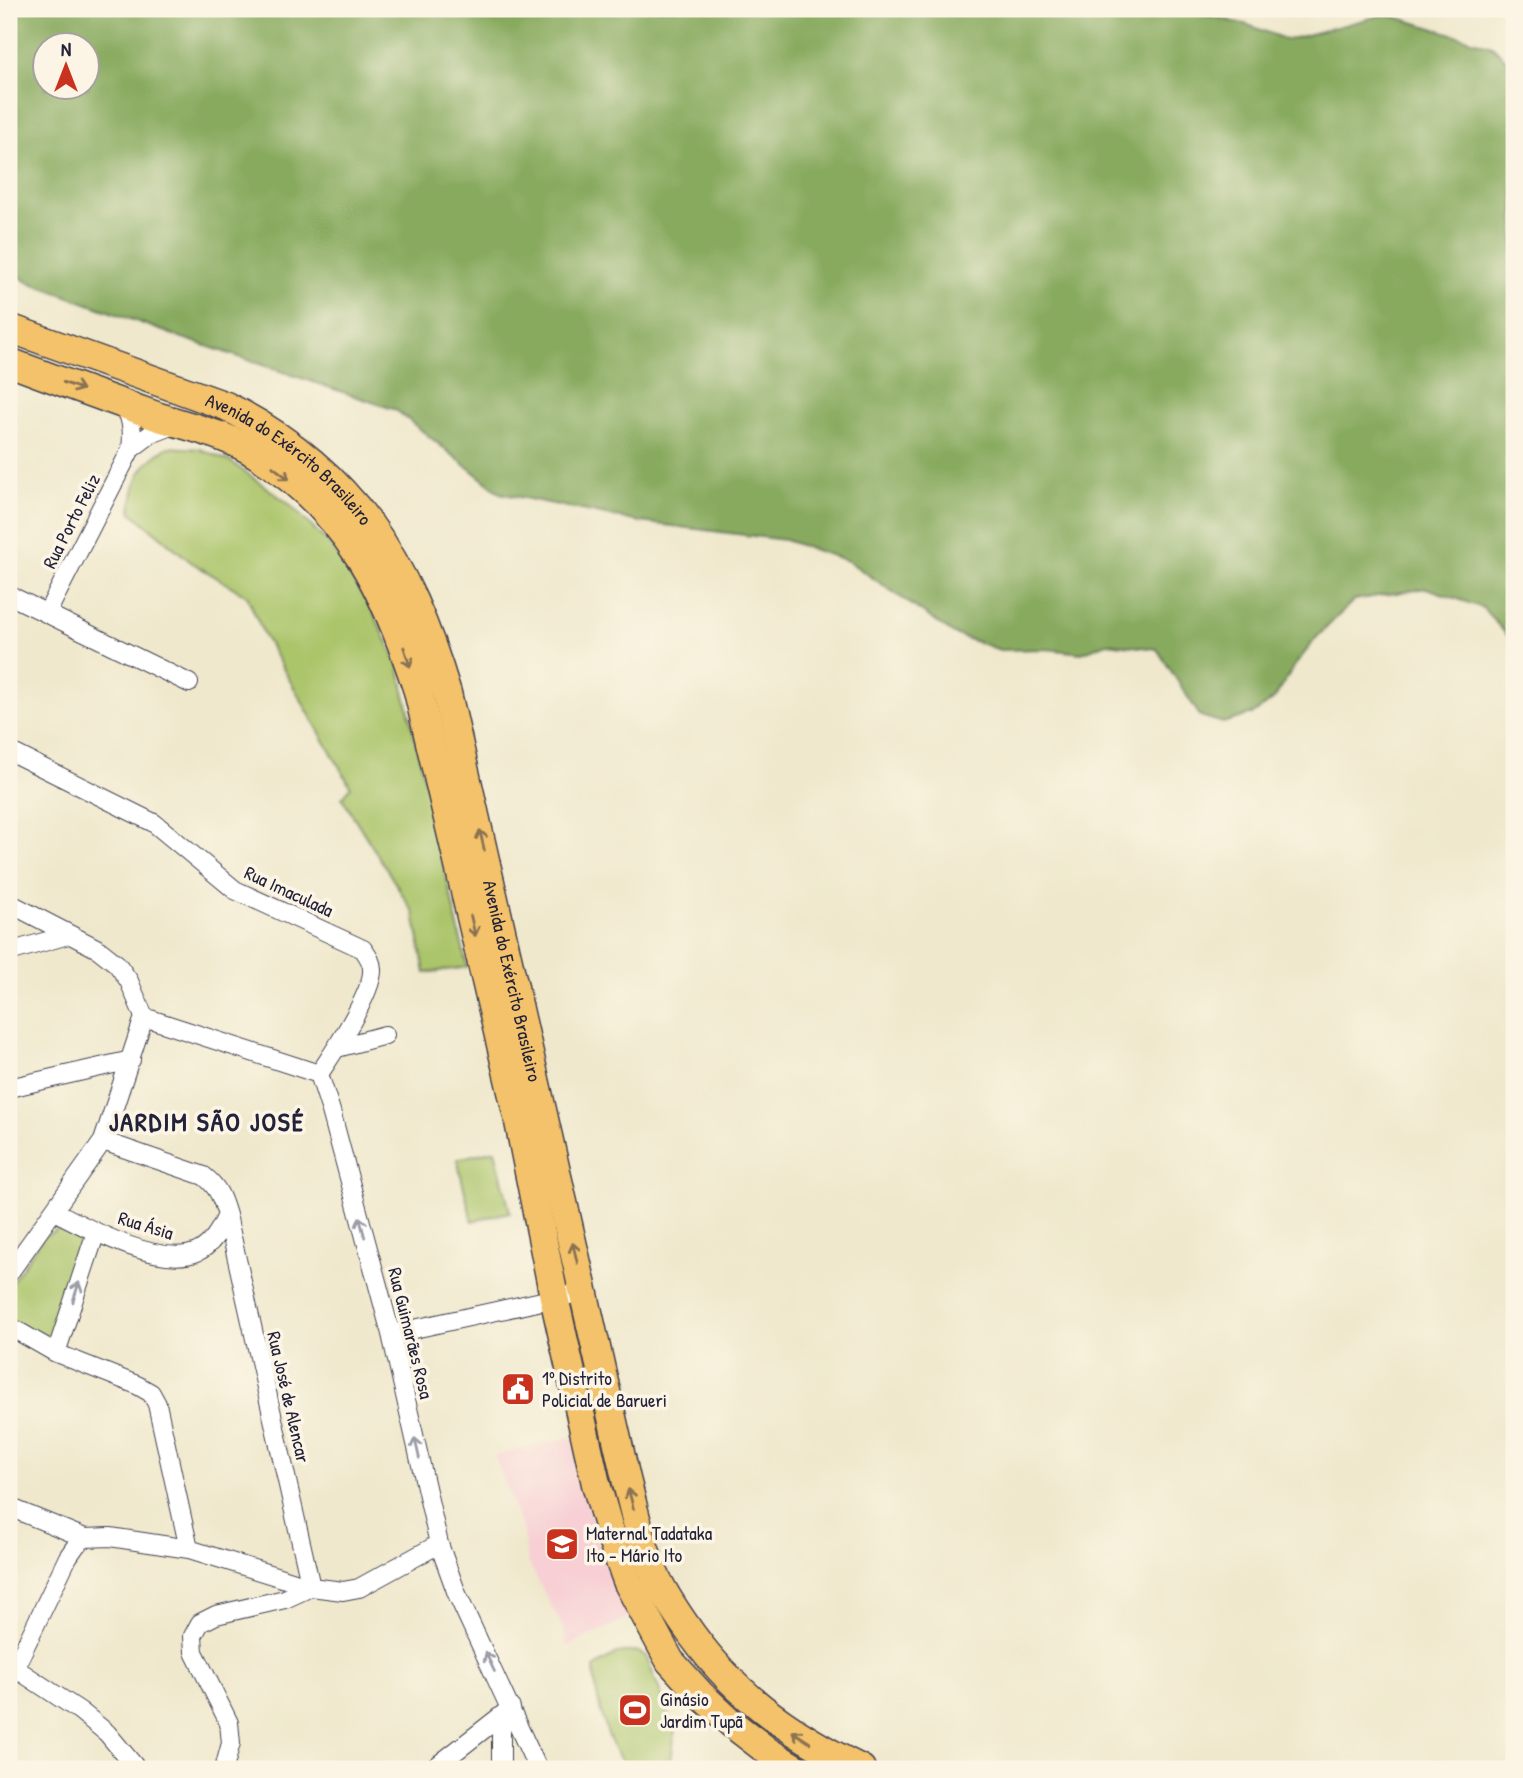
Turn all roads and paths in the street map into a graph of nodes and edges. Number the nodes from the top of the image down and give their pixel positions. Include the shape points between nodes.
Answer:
1 (9, 328) edge
2 (9, 362) edge
3 (124, 405) junction
4 (247, 417) junction
5 (178, 423) junction
6 (213, 432) junction
7 (131, 449) junction
8 (9, 595) edge
9 (47, 613) junction
10 (189, 683) dead end
11 (9, 751) edge
12 (9, 903) edge
13 (68, 935) junction
14 (9, 952) edge
15 (144, 1017) junction
16 (385, 1035) dead end
17 (337, 1048) junction
18 (131, 1060) junction
19 (319, 1073) junction
20 (9, 1088) edge
21 (103, 1141) junction
22 (54, 1211) junction
23 (227, 1215) junction
24 (96, 1232) junction
25 (9, 1273) edge
26 (583, 1292) junction
27 (554, 1297) junction
28 (9, 1326) edge
29 (391, 1334) junction
30 (56, 1353) junction
31 (9, 1507) edge
32 (85, 1538) junction
33 (439, 1544) junction
34 (189, 1549) junction
35 (311, 1587) junction
36 (12, 1674) edge
37 (506, 1712) junction
38 (137, 1769) edge
39 (224, 1769) edge
40 (433, 1769) edge
41 (501, 1769) edge
42 (538, 1769) edge
43 (796, 1769) edge
44 (861, 1769) edge

1 - 4 main road, Avenida do Exército Brasileiro
2 -> 3 main road, Avenida do Exército Brasileiro
3 - 5 main road, Avenida do Exército Brasileiro
3 - 7 street via 131,418
4 - 6 main road
26 -> 4 main road, Avenida do Exército Brasileiro via 465,765 432,643 396,562 370,523 296,449
5 - 6 main road, Avenida do Exército Brasileiro
5 - 7 street
6 -> 27 main road, Avenida do Exército Brasileiro via 257,454 324,508 355,548 383,597 403,646 418,691 515,1104
7 - 9 street, Rua Porto Feliz
8 - 9 street
9 - 10 street
11 - 17 street, Rua Imaculada via 154,823 235,890 363,949 373,971
12 - 13 street
13 - 14 street
13 - 15 street via 117,964
15 - 18 street
15 - 19 street
16 - 17 street
17 - 19 street, Rua Imaculada
18 - 20 street
18 - 21 street
29 -> 19 street, Rua Guimarães Rosa
21 - 22 street
21 - 23 street via 204,1176 215,1185
22 - 24 street
22 - 25 street
23 - 24 street, Rua Ásia via 212,1241 179,1257
23 - 35 street, Rua José de Alencar
30 -> 24 street, Rua Ásia
26 - 27 street
44 -> 26 main road, Avenida do Exército Brasileiro via 817,1747 741,1692 695,1640 670,1603 650,1563 637,1519
27 - 29 street
27 - 43 main road, Avenida do Exército Brasileiro via 596,1484 628,1583 670,1661 740,1731
28 - 30 street
33 -> 29 street, Rua Guimarães Rosa
30 - 34 street via 151,1393
31 - 32 street
32 - 34 street via 110,1537
32 - 36 street via 68,1557
33 - 35 street via 359,1588
37 -> 33 street, Rua Guimarães Rosa
34 - 35 street
35 - 39 street via 285,1599 216,1615 200,1623 193,1636 194,1652 229,1723 232,1743
36 - 38 street via 80,1711 107,1733
37 - 40 street
37 - 41 street
37 - 42 street, Rua Guimarães Rosa

